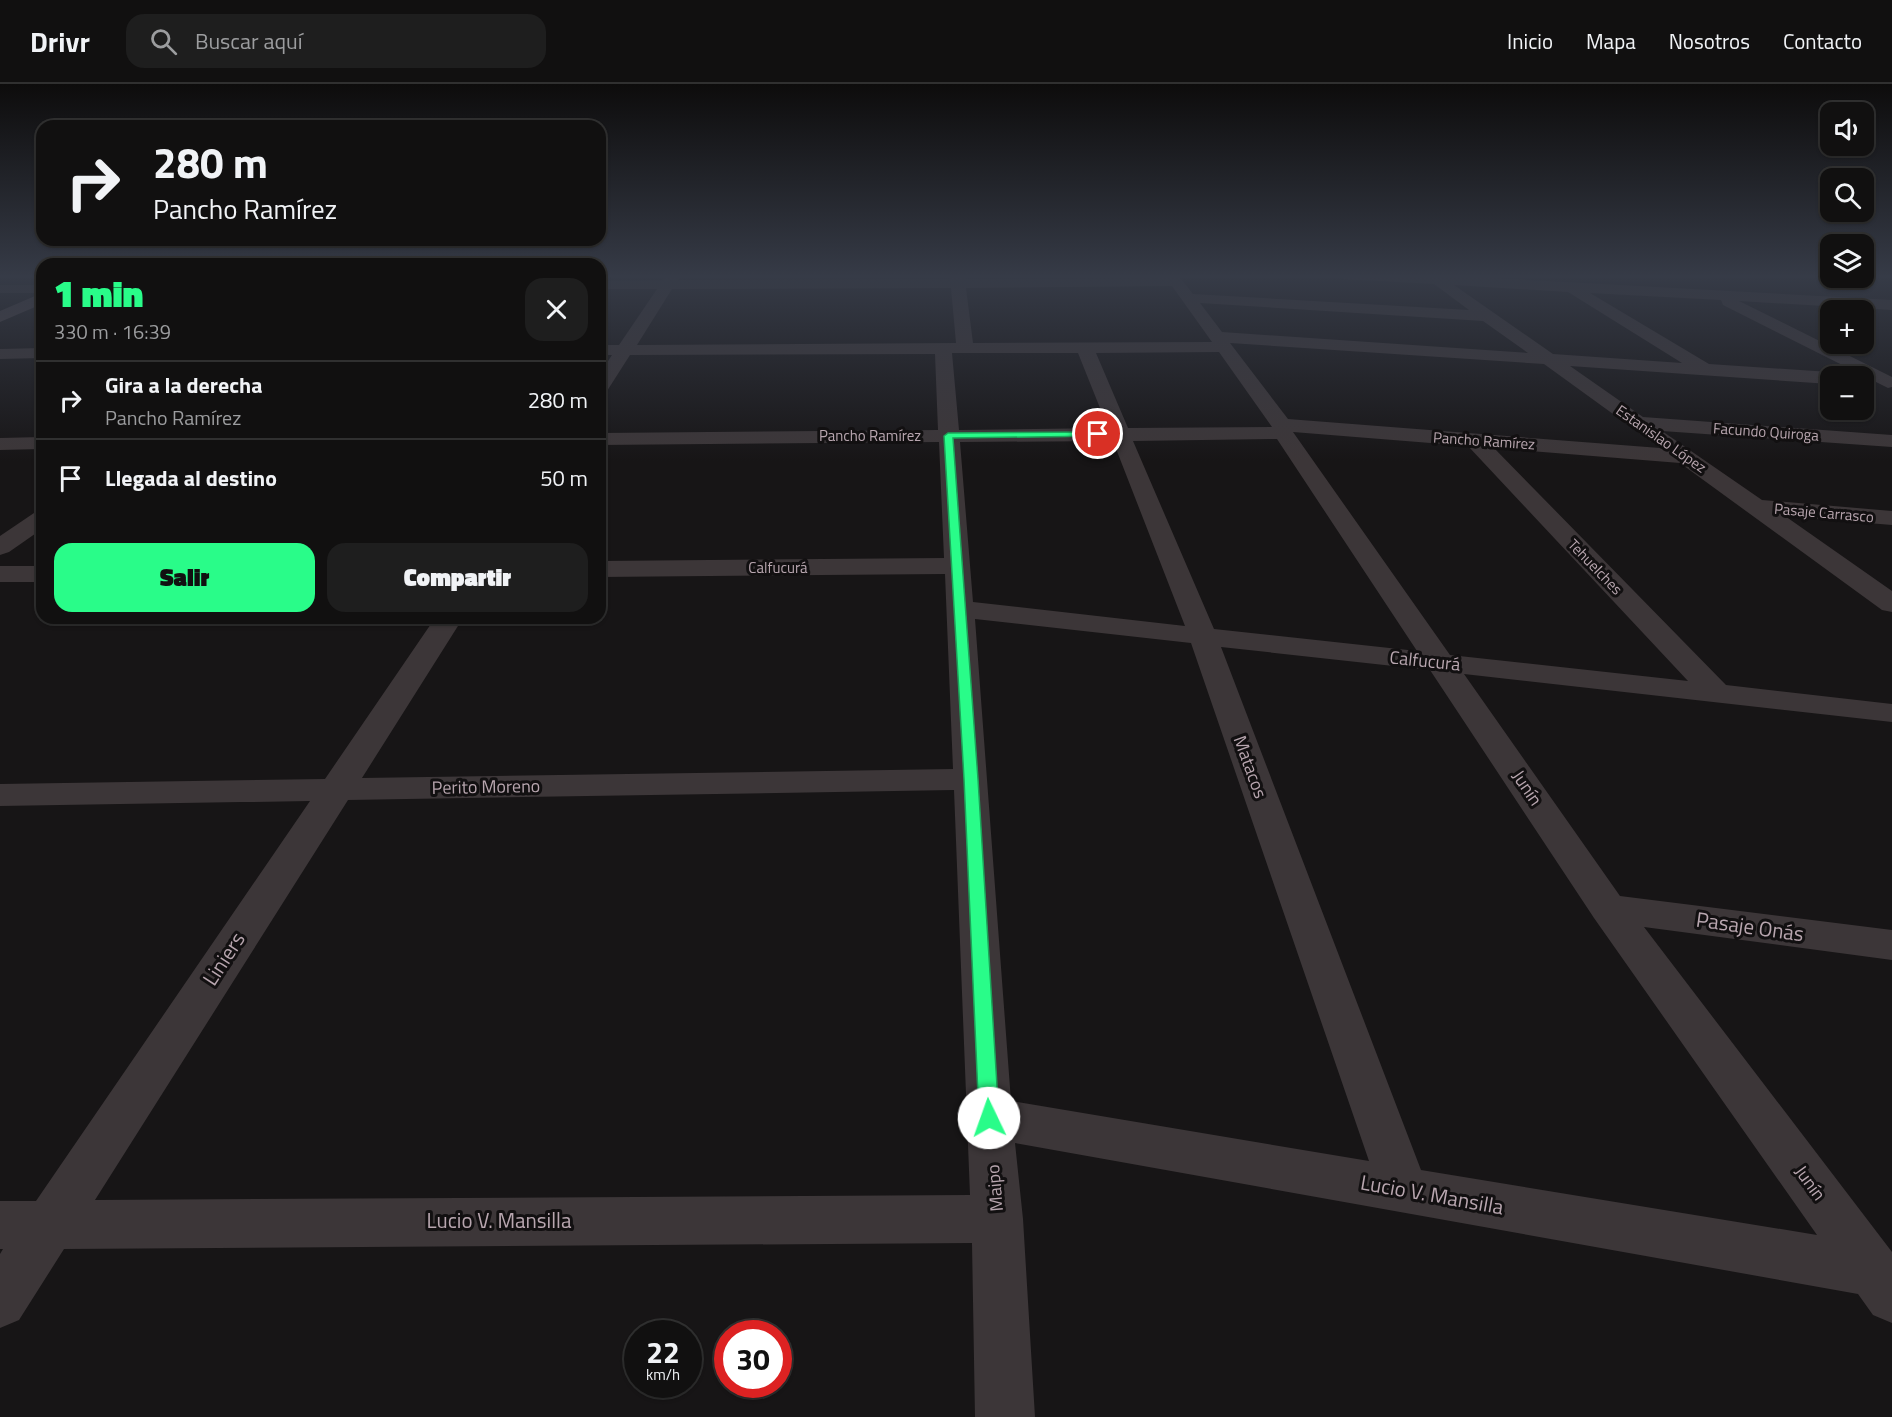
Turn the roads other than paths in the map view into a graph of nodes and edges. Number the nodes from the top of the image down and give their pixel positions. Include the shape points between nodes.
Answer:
1 (633, 337) edge
2 (954, 337) edge
3 (1216, 337) edge
4 (1518, 337) edge
5 (1652, 337) edge
6 (1796, 337) edge
7 (1220, 342) junction
8 (954, 348) junction
9 (1085, 348) junction
10 (606, 350) edge
11 (624, 350) junction
12 (36, 353) edge
13 (0, 354) edge
14 (1548, 358) junction
15 (1706, 370) junction
16 (1820, 377) edge
17 (606, 378) edge
18 (1874, 382) edge
19 (1890, 386) edge
20 (1639, 423) junction
21 (1282, 429) junction
22 (1119, 434) junction
23 (948, 436) junction
24 (606, 439) edge
25 (1474, 440) junction
26 (1892, 441) edge
27 (36, 443) edge
28 (0, 444) edge
29 (1686, 457) junction
30 (1757, 507) junction
31 (1892, 518) edge
32 (36, 522) edge
33 (0, 547) edge
34 (956, 566) junction
35 (606, 569) edge
36 (0, 574) edge
37 (36, 574) edge
38 (1892, 604) edge
39 (959, 609) junction
40 (445, 624) edge
41 (1203, 636) junction
42 (1443, 663) junction
43 (1717, 694) junction
44 (1892, 713) edge
45 (971, 779) junction
46 (336, 790) junction
47 (0, 795) edge
48 (1608, 908) junction
49 (1892, 945) edge
50 (989, 1118) junction
51 (1404, 1190) junction
52 (997, 1219) junction
53 (51, 1223) junction
54 (0, 1225) edge
55 (1884, 1284) edge
56 (0, 1300) edge
57 (1005, 1417) edge

1 - 11 street
2 - 8 street, Maipo
3 - 7 street, Junín
4 - 14 street, Estanislao López
5 - 15 street
6 - 19 street
7 - 9 street
7 - 14 street
7 - 21 street, Junín
8 - 9 street
8 - 11 street
8 - 23 street, Maipo
9 - 22 street, Matacos
10 - 11 street
11 - 17 street
12 - 13 street
14 - 15 street
14 - 20 street, Estanislao López
15 - 16 street
18 - 19 street
20 - 26 street, Facundo Quiroga
20 - 29 street, Estanislao López
21 - 22 street, Pancho Ramírez
21 - 25 street, Pancho Ramírez
21 - 42 street, Junín
22 - 23 street, Pancho Ramírez
22 - 41 street, Matacos
23 - 24 street, Pancho Ramírez
23 - 34 street, Maipo
25 - 29 street, Pancho Ramírez
25 - 43 street, Tehuelches
27 - 28 street
29 - 30 street, Estanislao López
30 - 31 street, Pasaje Carrasco
30 - 38 street, Estanislao López
32 - 33 street
34 - 35 street, Calfucurá
34 - 39 street, Maipo
36 - 37 street
39 - 41 street, Calfucurá
39 - 45 street, Maipo
40 - 46 street, Liniers
41 - 42 street, Calfucurá
41 - 51 street, Matacos
42 - 43 street, Calfucurá
42 - 48 street, Junín
43 - 44 street, Calfucurá
45 - 46 street, Perito Moreno
45 - 50 street, Maipo
46 - 47 street, Perito Moreno
46 - 53 street, Liniers
48 - 49 street, Pasaje Onás
48 - 55 street, Junín
50 - 51 street, Lucio V. Mansilla
50 - 52 street, Maipo
51 - 55 street, Lucio V. Mansilla
52 - 53 street, Lucio V. Mansilla
52 - 57 street, Maipo
53 - 54 street, Lucio V. Mansilla
53 - 56 street, Liniers

